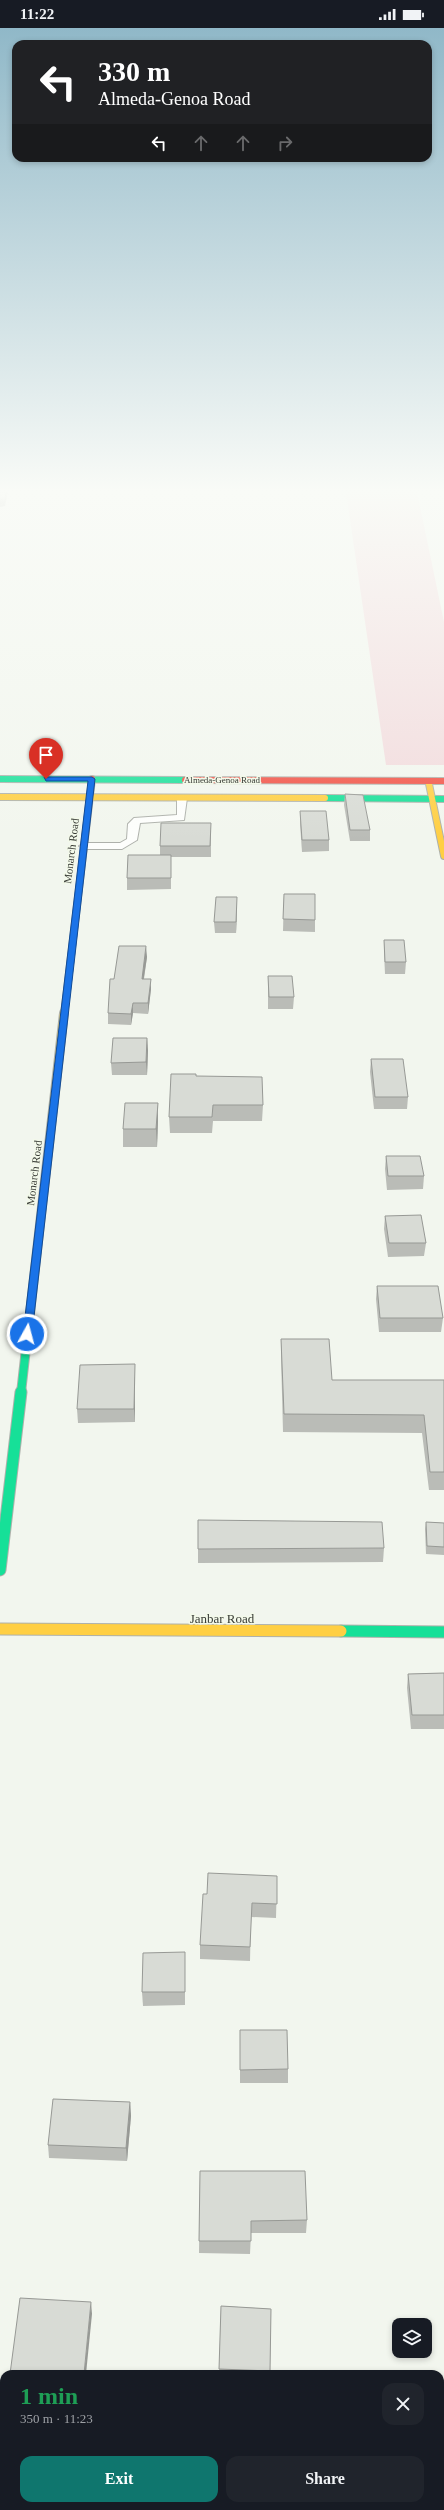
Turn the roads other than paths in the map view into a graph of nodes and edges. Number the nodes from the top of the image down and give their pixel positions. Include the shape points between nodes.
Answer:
1 (0, 779) edge
2 (92, 779) junction
3 (429, 781) junction
4 (444, 781) edge
5 (0, 797) edge
6 (90, 797) junction
7 (182, 798) junction
8 (432, 799) junction
9 (444, 799) edge
10 (442, 833) edge
11 (84, 846) junction
12 (444, 856) edge
13 (0, 1570) edge
14 (0, 1630) edge
15 (444, 1632) edge

1 - 2 street, Almeda-Genoa Road
2 - 3 street, Almeda-Genoa Road
2 - 6 street, Monarch Road
3 - 4 street, Almeda-Genoa Road
3 - 8 street
5 - 6 street, Almeda-Genoa Road
6 - 7 street, Almeda-Genoa Road
6 - 11 street, Monarch Road
7 - 8 street, Almeda-Genoa Road
7 - 11 lane via 181,818 137,820 133,824 132,840 122,846
8 - 9 street, Almeda-Genoa Road
8 - 10 street
10 - 12 street
11 - 13 street, Monarch Road
14 - 15 street, Janbar Road

